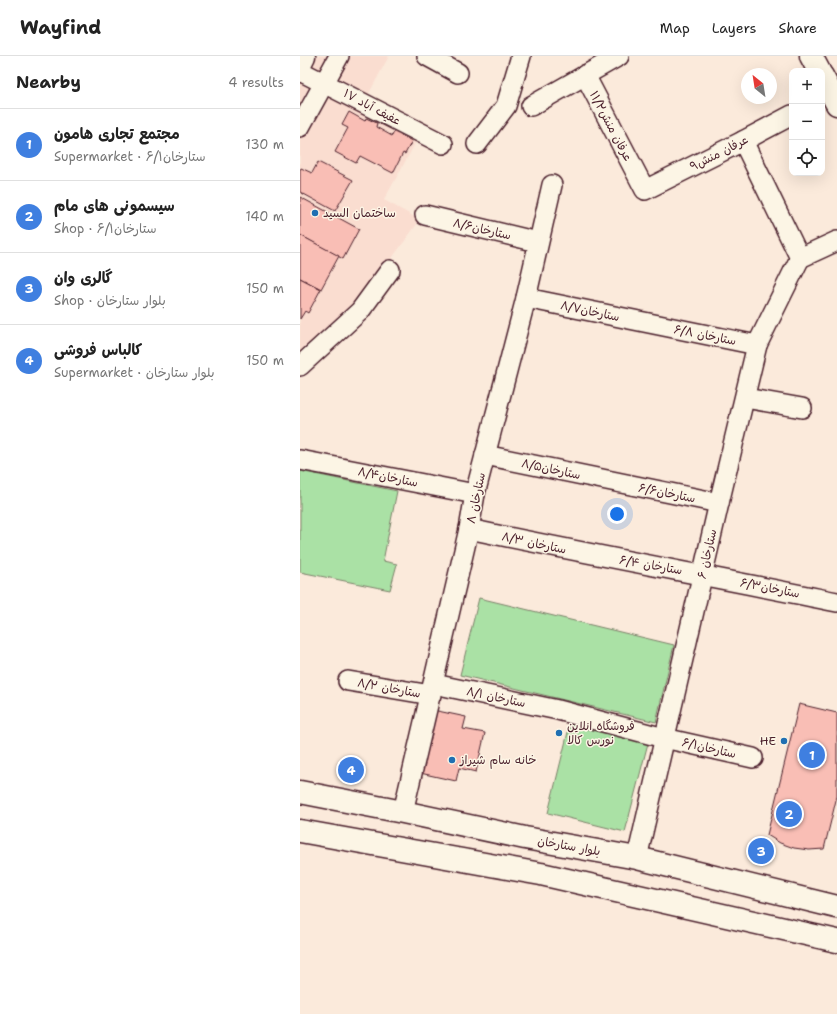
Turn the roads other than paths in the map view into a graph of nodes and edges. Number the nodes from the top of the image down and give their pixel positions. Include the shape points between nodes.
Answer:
1 (304, 56) edge
2 (339, 56) edge
3 (427, 56) edge
4 (521, 56) edge
5 (619, 56) edge
6 (811, 56) edge
7 (300, 64) edge
8 (817, 68) edge
9 (300, 71) edge
10 (458, 73) dead end
11 (585, 75) junction
12 (325, 83) junction
13 (531, 106) dead end
14 (789, 117) edge
15 (300, 127) edge
16 (743, 141) junction
17 (443, 144) dead end
18 (477, 144) dead end
19 (642, 184) joint
20 (552, 185) dead end
21 (425, 215) dead end
22 (837, 241) edge
23 (538, 242) junction
24 (800, 258) junction
25 (390, 270) dead end
26 (526, 298) junction
27 (654, 324) joint
28 (757, 345) junction
29 (300, 366) edge
30 (745, 398) junction
31 (802, 408) dead end
32 (485, 455) junction
33 (300, 460) edge
34 (616, 483) joint
35 (476, 494) junction
36 (719, 503) junction
37 (469, 529) junction
38 (599, 556) joint
39 (703, 575) junction
40 (837, 602) edge
41 (348, 681) dead end
42 (432, 690) junction
43 (664, 738) junction
44 (753, 758) dead end
45 (300, 792) edge
46 (403, 812) junction
47 (300, 831) edge
48 (637, 858) junction
49 (837, 906) edge
50 (837, 941) edge

1 - 7 main road
2 - 12 street
3 - 10 street
4 - 18 street via 506,106
5 - 11 street
6 - 8 main road
9 - 12 street, عفیف آباد ۱۷
11 - 13 street
11 - 19 street, عرفان منش۱۱/۲
12 - 15 street
12 - 17 street, عفیف آباد ۱۷
14 - 16 street, عرفان منش۹
16 - 19 street, عرفان منش۹
16 - 24 street
20 - 23 street, ستارخان ۸
21 - 23 street, ستارخان۸/۶
22 - 24 street
23 - 26 street, ستارخان ۸
24 - 28 street, ستارخان ۶
25 - 29 street via 360,311
26 - 27 street, ستارخان۸/۷
26 - 32 street, ستارخان ۸
27 - 28 street, ستارخان ۶/۸
28 - 30 street, ستارخان ۶
30 - 31 street
30 - 36 street, ستارخان ۶
32 - 34 street, ستارخان۸/۵
32 - 35 street, ستارخان ۸
33 - 35 street, ستارخان۸/۴
34 - 36 street, ستارخان۶/۶
35 - 37 street, ستارخان ۸
36 - 39 street, ستارخان ۶
37 - 38 street, ستارخان ۸/۳
37 - 42 street, ستارخان ۸
38 - 39 street, ستارخان ۶/۴
39 - 40 street, ستارخان۶/۳
39 - 43 street, ستارخان ۶
41 - 42 street, ستارخان ۸/۲
42 - 43 street, ستارخان ۸/۱ via 558,710
42 - 46 street, ستارخان ۸
43 - 44 street, ستارخان۶/۱
43 - 48 street, ستارخان ۶
45 - 46 main road, بلوار ستارخان
46 - 48 main road, بلوار ستارخان
47 - 50 main road via 541,874
48 - 49 main road, بلوار ستارخان

